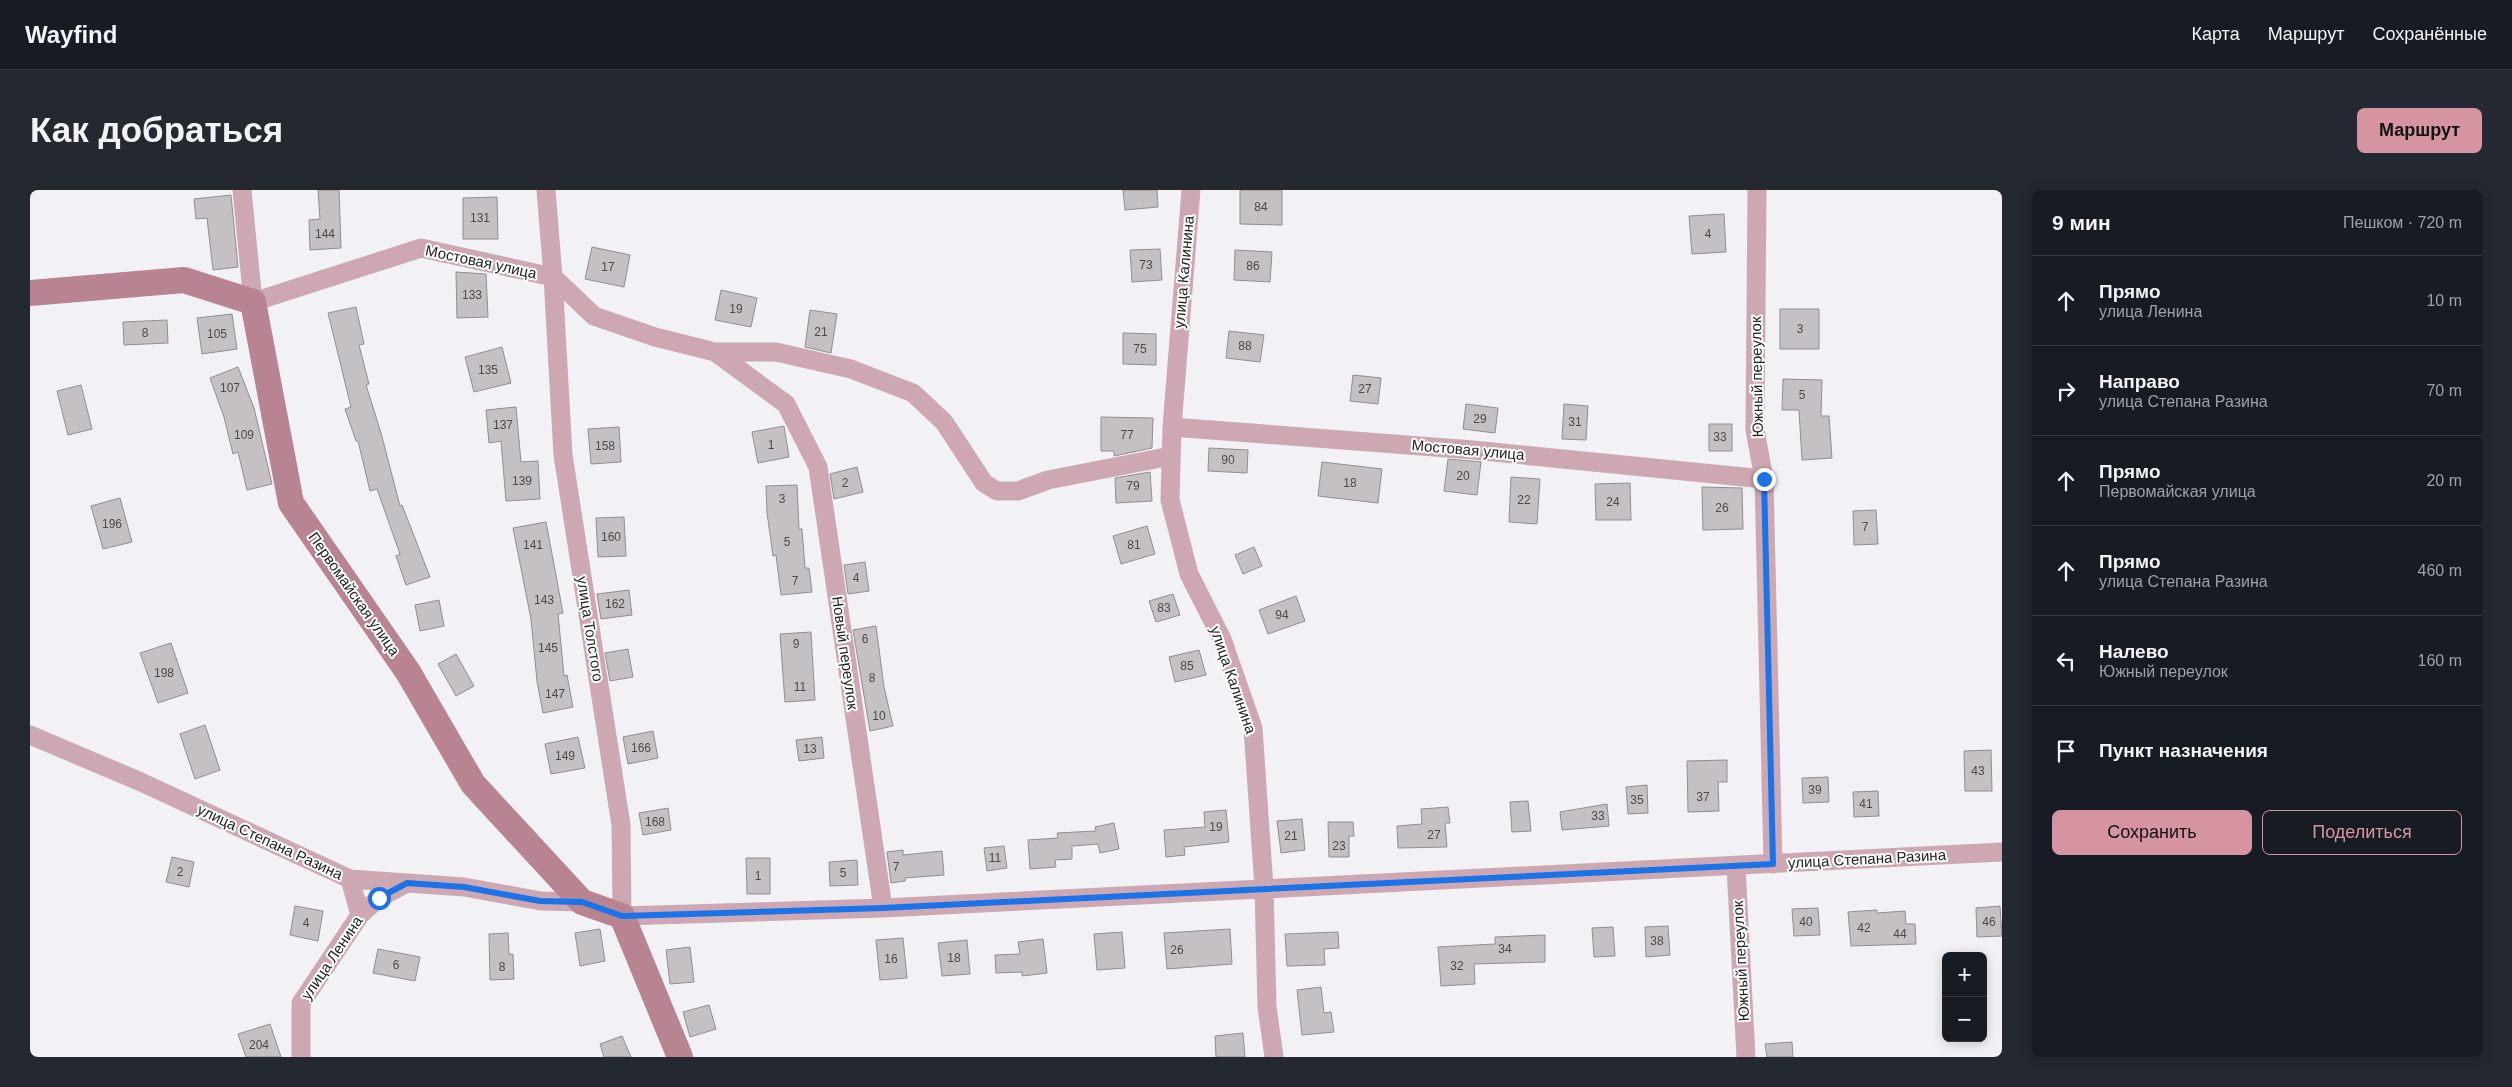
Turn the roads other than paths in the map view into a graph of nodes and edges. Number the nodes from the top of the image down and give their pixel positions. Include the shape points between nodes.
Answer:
1 (242, 190) edge
2 (546, 190) edge
3 (1191, 190) edge
4 (1756, 190) edge
5 (553, 277) junction
6 (30, 293) edge
7 (252, 302) junction
8 (715, 352) junction
9 (786, 404) joint
10 (1172, 427) junction
11 (1171, 456) junction
12 (1764, 479) junction
13 (30, 735) edge
14 (2002, 852) edge
15 (1773, 864) junction
16 (1736, 866) junction
17 (350, 879) junction
18 (407, 883) junction
19 (1264, 888) junction
20 (582, 902) junction
21 (883, 908) junction
22 (360, 915) junction
23 (622, 916) junction
24 (301, 1057) edge
25 (680, 1057) edge
26 (1274, 1057) edge
27 (1746, 1057) edge

1 - 7 street, Первомайская улица
2 - 5 street, улица Толстого
3 - 10 street, улица Калинина
4 - 12 street, Южный переулок via 1756,430
5 - 7 street, Мостовая улица via 421,248
5 - 8 street, Мостовая улица via 594,316 655,337
5 - 23 street, улица Толстого via 563,455 621,824
6 - 7 main road via 184,280
7 - 20 main road, Первомайская улица via 291,503 408,672 473,784
8 - 9 street, Мостовая улица
8 - 11 street via 776,352 851,369 913,393 944,422 984,483 997,491 1018,491 1048,480
9 - 21 street, Новый переулок via 818,466
10 - 11 street, улица Калинина
10 - 12 street, Мостовая улица via 1473,450
11 - 19 street, улица Калинина via 1170,500 1188,574 1222,639 1253,728
12 - 15 street, Южный переулок
13 - 17 street, улица Степана Разина via 141,782
14 - 15 street, улица Степана Разина
15 - 16 street, улица Степана Разина
16 - 19 street, улица Степана Разина
16 - 27 street, Южный переулок
17 - 18 street, улица Степана Разина
17 - 22 street
18 - 20 street, улица Степана Разина via 464,887 540,901
18 - 22 street, улица Ленина via 379,898
19 - 21 street, улица Степана Разина
19 - 26 street, улица Калинина via 1267,1007
20 - 23 main road, Первомайская улица
21 - 23 street, улица Степана Разина
22 - 24 street, улица Ленина via 301,1003
23 - 25 main road, улица Толстого

